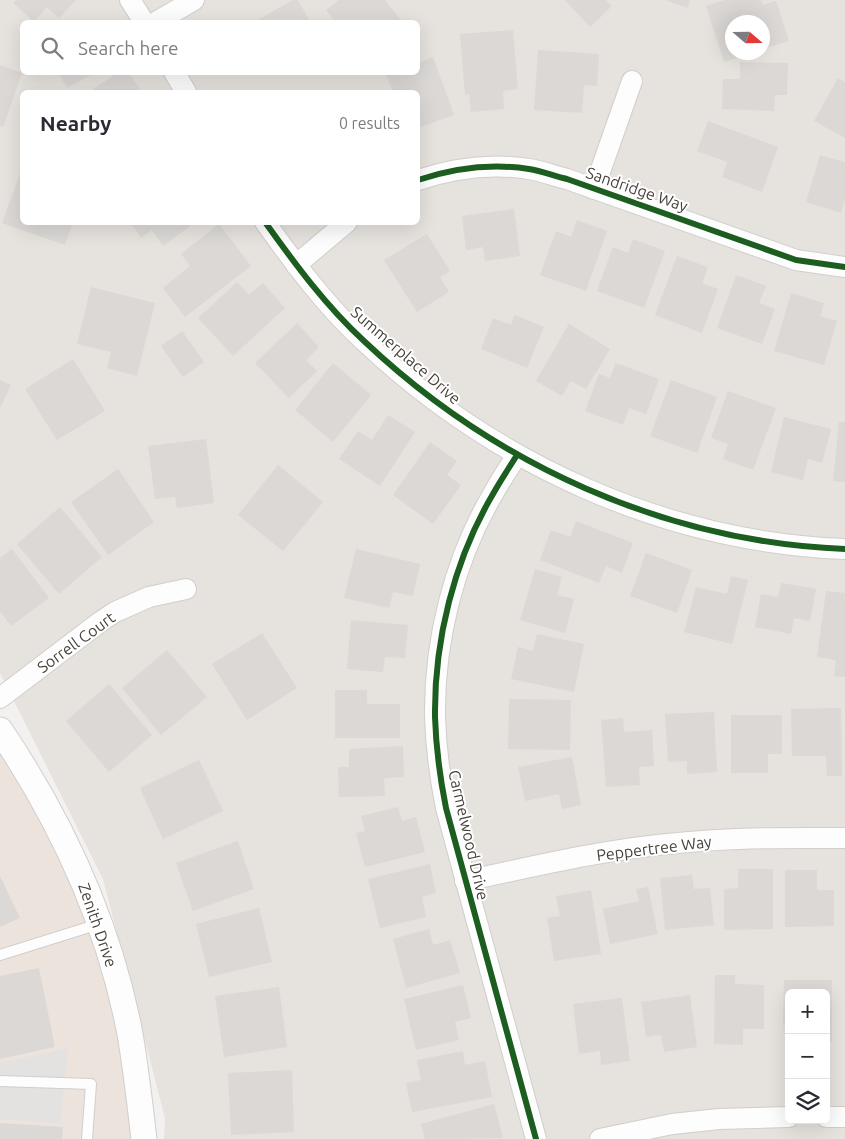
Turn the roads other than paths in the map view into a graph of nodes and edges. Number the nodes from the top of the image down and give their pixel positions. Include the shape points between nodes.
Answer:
1 (130, 0) edge
2 (194, 0) edge
3 (143, 20) edge
4 (159, 20) edge
5 (176, 75) edge
6 (632, 81) dead end
7 (185, 90) edge
8 (420, 179) edge
9 (594, 189) junction
10 (267, 225) edge
11 (344, 225) edge
12 (296, 265) junction
13 (845, 267) edge
14 (517, 455) junction
15 (845, 549) edge
16 (186, 589) dead end
17 (0, 698) edge
18 (0, 730) edge
19 (845, 838) edge
20 (465, 880) junction
21 (100, 924) junction
22 (0, 955) edge
23 (0, 1080) edge
24 (845, 1116) edge
25 (785, 1117) edge
26 (830, 1117) edge
27 (87, 1139) edge
28 (144, 1139) edge
29 (536, 1139) edge
30 (600, 1139) edge

1 - 3 street
2 - 4 street
5 - 7 street
6 - 9 street
8 - 9 street, Sandridge Way via 445,172 492,166 530,169
9 - 13 street, Sandridge Way via 796,260
10 - 12 street, Summerplace Drive
11 - 12 street
12 - 14 street, Summerplace Drive via 364,341 422,392 464,423
14 - 15 street, Summerplace Drive via 614,501 688,525 738,537
14 - 20 street, Carmelwood Drive via 492,495 468,545 444,624 437,670 438,763
16 - 17 street, Sorrell Court via 149,597 116,612
18 - 21 street, Zenith Drive via 55,820
19 - 20 street, Peppertree Way via 751,838 677,843 604,852
20 - 29 street, Carmelwood Drive
21 - 22 lane
21 - 28 street, Zenith Drive via 130,1033
23 - 27 lane via 91,1084
24 - 26 street
25 - 30 street via 672,1124

